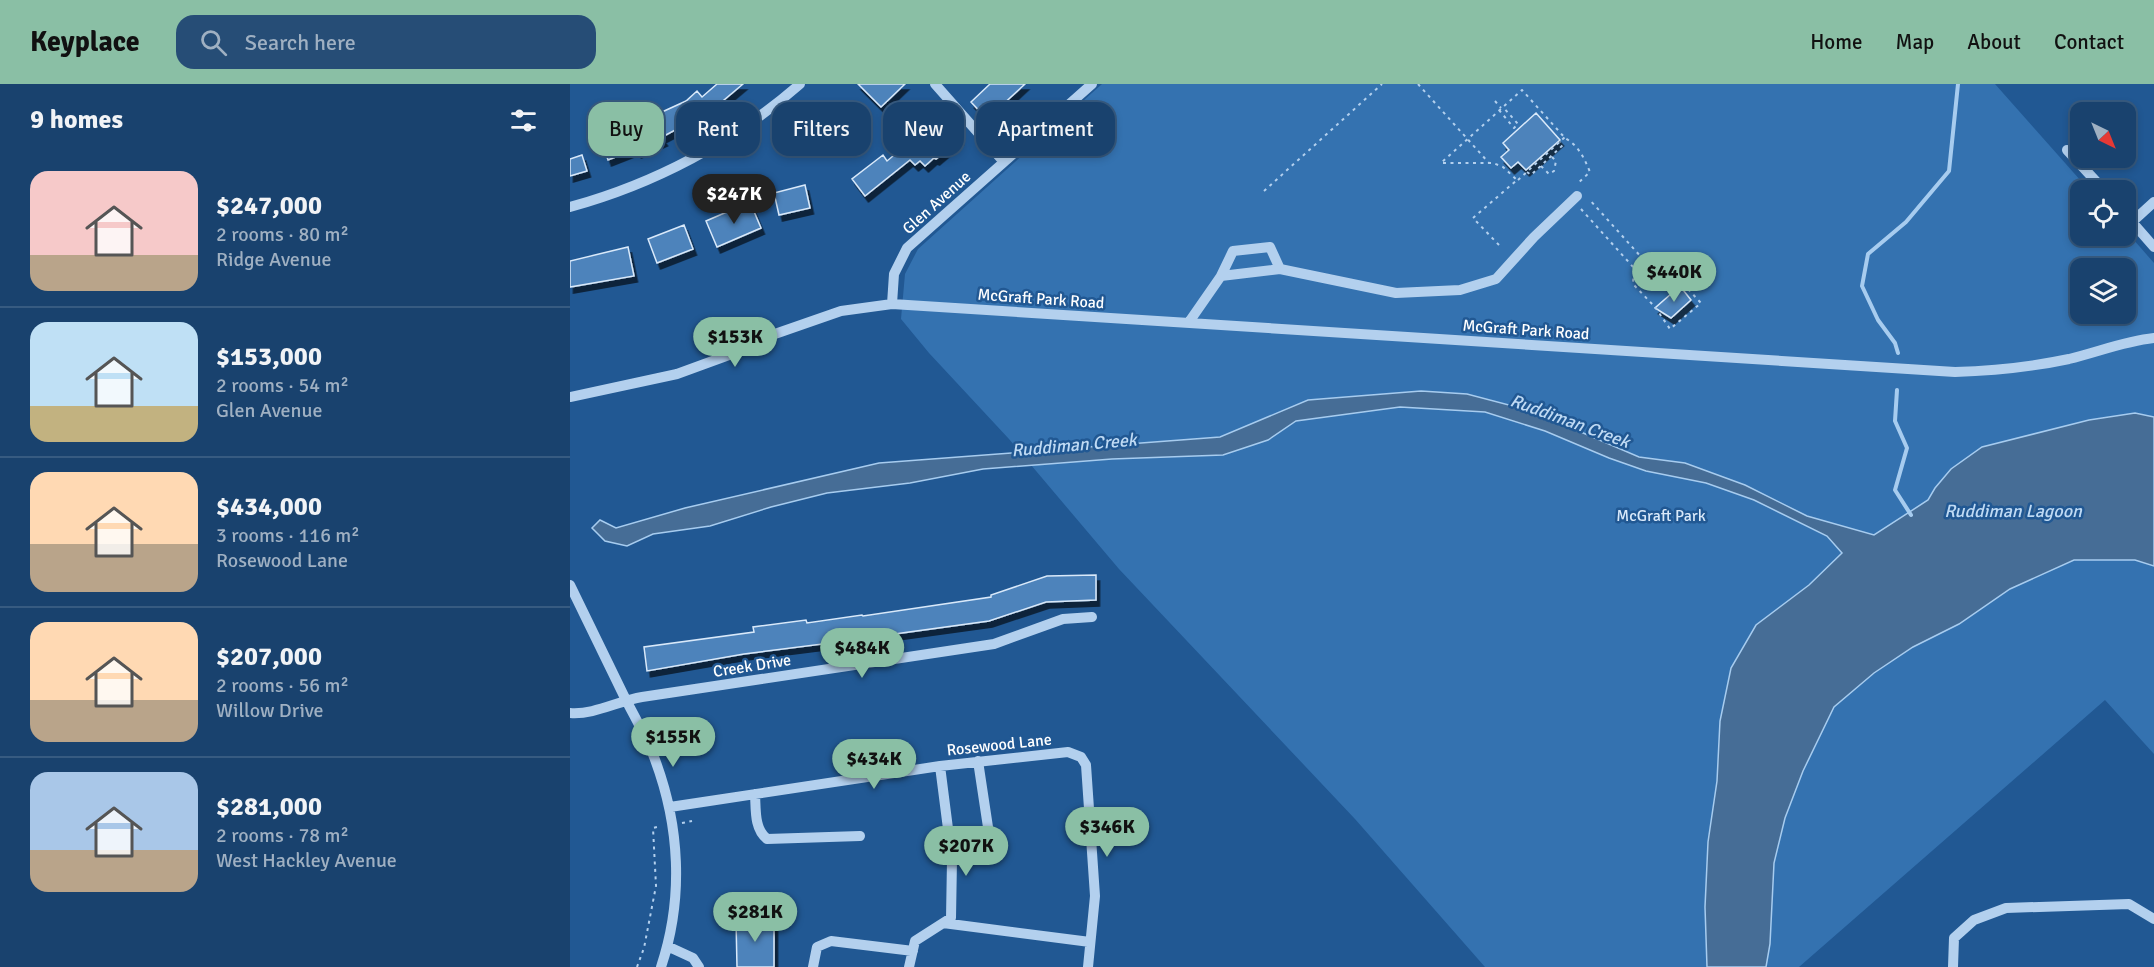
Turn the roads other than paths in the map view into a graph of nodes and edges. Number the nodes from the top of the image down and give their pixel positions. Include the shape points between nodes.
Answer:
1 (800, 84) edge
2 (934, 84) edge
3 (1092, 84) edge
4 (2067, 150) dead end
5 (1003, 161) junction
6 (2094, 180) edge
7 (1577, 196) road end
8 (2154, 202) edge
9 (570, 207) edge
10 (2136, 214) edge
11 (2136, 226) edge
12 (2154, 248) edge
13 (1280, 269) junction
14 (1221, 276) junction
15 (892, 304) junction
16 (1189, 322) junction
17 (2154, 338) edge
18 (570, 397) edge
19 (570, 585) edge
20 (1092, 617) dead end
21 (626, 700) junction
22 (570, 713) edge
23 (978, 761) junction
24 (940, 766) junction
25 (755, 794) junction
26 (670, 807) junction
27 (860, 836) dead end
28 (991, 847) dead end
29 (2154, 919) edge
30 (943, 923) junction
31 (1090, 942) junction
32 (667, 946) junction
33 (913, 951) junction
34 (661, 967) edge
35 (699, 967) edge
36 (813, 967) edge
37 (909, 967) edge
38 (1088, 967) edge
39 (1953, 967) edge

1 - 9 street via 710,148 637,185
2 - 5 street
3 - 5 street, Glen Avenue
4 - 6 street
5 - 15 street, Glen Avenue via 907,248 894,274
7 - 13 street via 1496,279 1460,290 1396,293
8 - 10 street
11 - 12 street
13 - 14 street
13 - 14 street via 1270,247 1233,250
14 - 16 street
15 - 16 street, McGraft Park Road
15 - 18 street via 841,311 677,374
16 - 17 street, McGraft Park Road via 1955,372 2021,368
19 - 21 street
20 - 21 street, Creek Drive via 1063,619 994,644
21 - 22 street, Creek Drive via 583,714
21 - 26 street via 653,755
23 - 24 street, Rosewood Lane
23 - 28 street
23 - 31 street, Rosewood Lane via 1068,752 1081,757 1086,765 1095,896
24 - 25 street, Rosewood Lane
24 - 30 street via 952,860 951,918
25 - 26 street, Rosewood Lane
25 - 27 street via 759,829 767,839
26 - 32 street via 676,882
29 - 39 street via 2129,904 2006,908 1974,920 1954,938
30 - 31 street
30 - 33 street via 915,941
31 - 38 street
32 - 34 street
32 - 35 street via 693,958
33 - 36 street via 831,941 817,947
33 - 37 street

